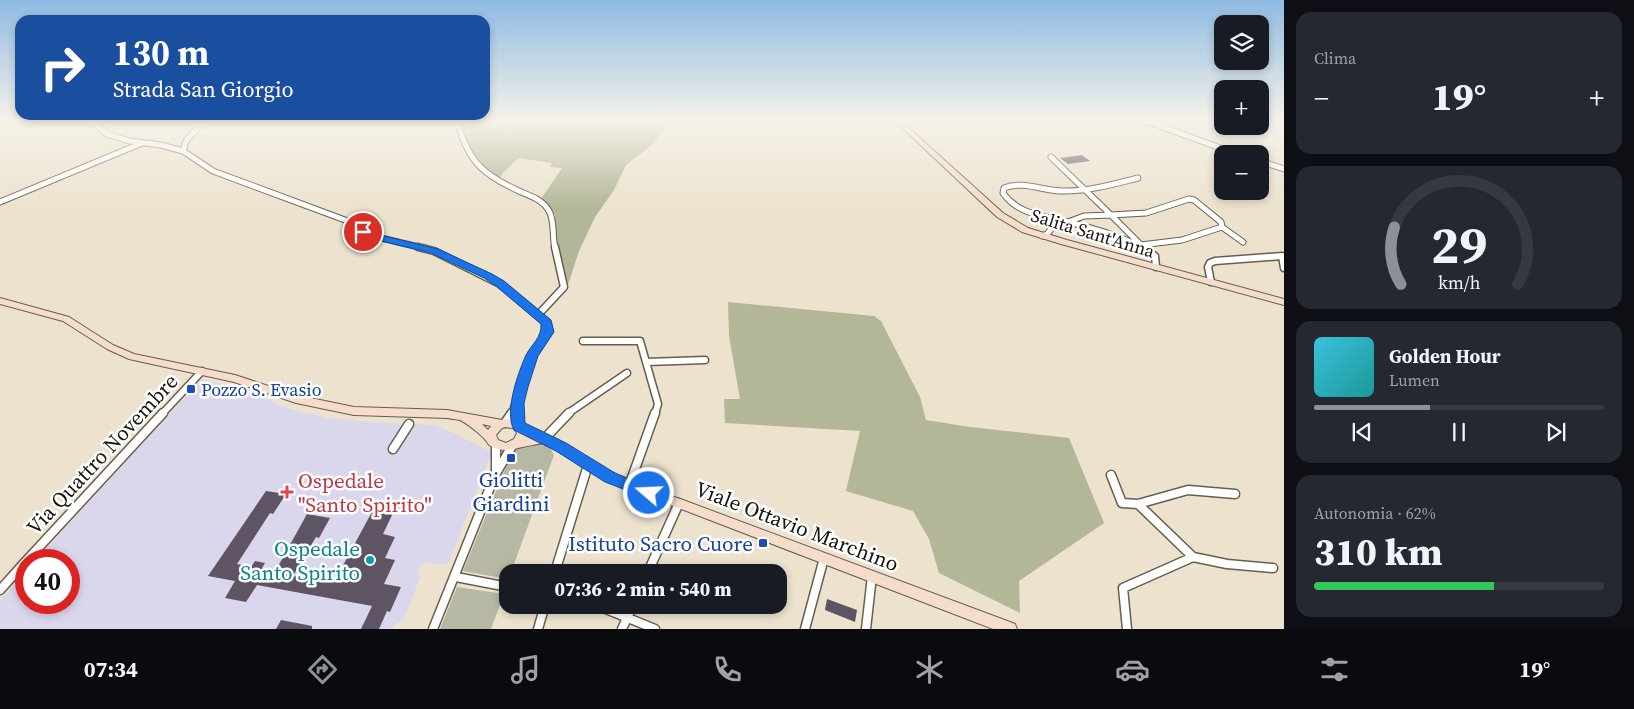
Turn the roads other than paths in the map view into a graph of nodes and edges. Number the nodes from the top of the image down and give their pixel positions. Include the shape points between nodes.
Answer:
1 (130, 150) edge
2 (468, 150) edge
3 (930, 150) edge
4 (183, 151) edge
5 (1050, 157) dead end
6 (1269, 164) edge
7 (1284, 169) edge
8 (1138, 178) dead end
9 (1087, 191) junction
10 (0, 202) edge
11 (1112, 216) junction
12 (1059, 220) junction
13 (1068, 222) junction
14 (1222, 225) junction
15 (1042, 236) junction
16 (1243, 242) dead end
17 (1141, 245) junction
18 (1156, 267) junction
19 (1284, 268) edge
20 (1211, 282) junction
21 (0, 301) edge
22 (1284, 302) edge
23 (538, 315) junction
24 (583, 341) dead end
25 (706, 360) dead end
26 (646, 362) junction
27 (202, 371) junction
28 (627, 373) dead end
29 (518, 403) junction
30 (458, 416) junction
31 (504, 423) junction
32 (409, 424) dead end
33 (520, 428) junction
34 (544, 439) junction
35 (494, 442) junction
36 (515, 444) junction
37 (393, 449) dead end
38 (588, 466) junction
39 (495, 474) junction
40 (1111, 475) dead end
41 (629, 486) junction
42 (1235, 494) dead end
43 (679, 503) junction
44 (1138, 504) junction
45 (38, 549) edge
46 (1193, 557) junction
47 (824, 558) junction
48 (557, 564) edge
49 (652, 564) edge
50 (1273, 568) dead end
51 (15, 574) edge
52 (872, 576) junction
53 (456, 577) junction
54 (499, 585) edge
55 (0, 590) edge
56 (542, 614) edge
57 (620, 614) edge
58 (629, 614) edge
59 (628, 617) junction
60 (984, 624) edge
61 (434, 629) edge
62 (538, 629) edge
63 (622, 629) edge
64 (655, 629) edge
65 (805, 629) edge
66 (866, 629) edge
67 (1010, 629) edge
68 (1127, 629) edge

1 - 10 street
2 - 23 street via 482,172 536,199 551,215 552,236 564,287
3 - 15 street, Salita Sant'Anna via 1000,215
4 - 23 street via 212,171 346,220 376,237 446,256 500,284
5 - 9 street
6 - 7 street
8 - 9 street
9 - 11 street
9 - 12 street via 1004,188 1003,193 1014,206
11 - 13 street via 1077,216
11 - 14 street via 1141,214 1189,199
11 - 17 street
12 - 13 street
12 - 15 street
13 - 17 street
14 - 16 street
14 - 17 street via 1176,243
15 - 18 street, Salita Sant'Anna
17 - 18 street via 1155,256
18 - 20 street, Salita Sant'Anna
19 - 20 street via 1282,256 1215,261 1208,266
20 - 22 street, Salita Sant'Anna
21 - 27 street via 66,319 132,357
23 - 29 street via 547,323 548,332 532,356
24 - 26 street via 640,341
25 - 26 street
26 - 41 street via 658,404
27 - 30 street via 324,406 380,413
27 - 45 street, Via Quattro Novembre
28 - 34 street via 568,414
29 - 31 street
29 - 33 street
30 - 31 street
30 - 35 street via 477,426
31 - 33 street
31 - 35 street via 494,429
32 - 37 street
33 - 34 street, Viale Ottavio Marchino
33 - 36 street via 521,438
34 - 36 street
34 - 38 street, Viale Ottavio Marchino
35 - 36 street via 506,447
35 - 39 street
36 - 39 street
38 - 41 street, Viale Ottavio Marchino
38 - 48 street
39 - 53 street
40 - 44 street via 1122,503
41 - 43 street, Viale Ottavio Marchino
42 - 44 street via 1188,490
43 - 47 street, Viale Ottavio Marchino
43 - 49 street
44 - 46 street
46 - 50 street
46 - 68 street via 1123,588
47 - 52 street, Viale Ottavio Marchino
47 - 65 street
51 - 55 street, Via Quattro Novembre
52 - 60 street, Viale Ottavio Marchino
52 - 66 street
53 - 54 street
53 - 61 street
56 - 62 street
57 - 59 street
58 - 59 street
59 - 63 street
59 - 64 street
60 - 67 street, Viale Ottavio Marchino

